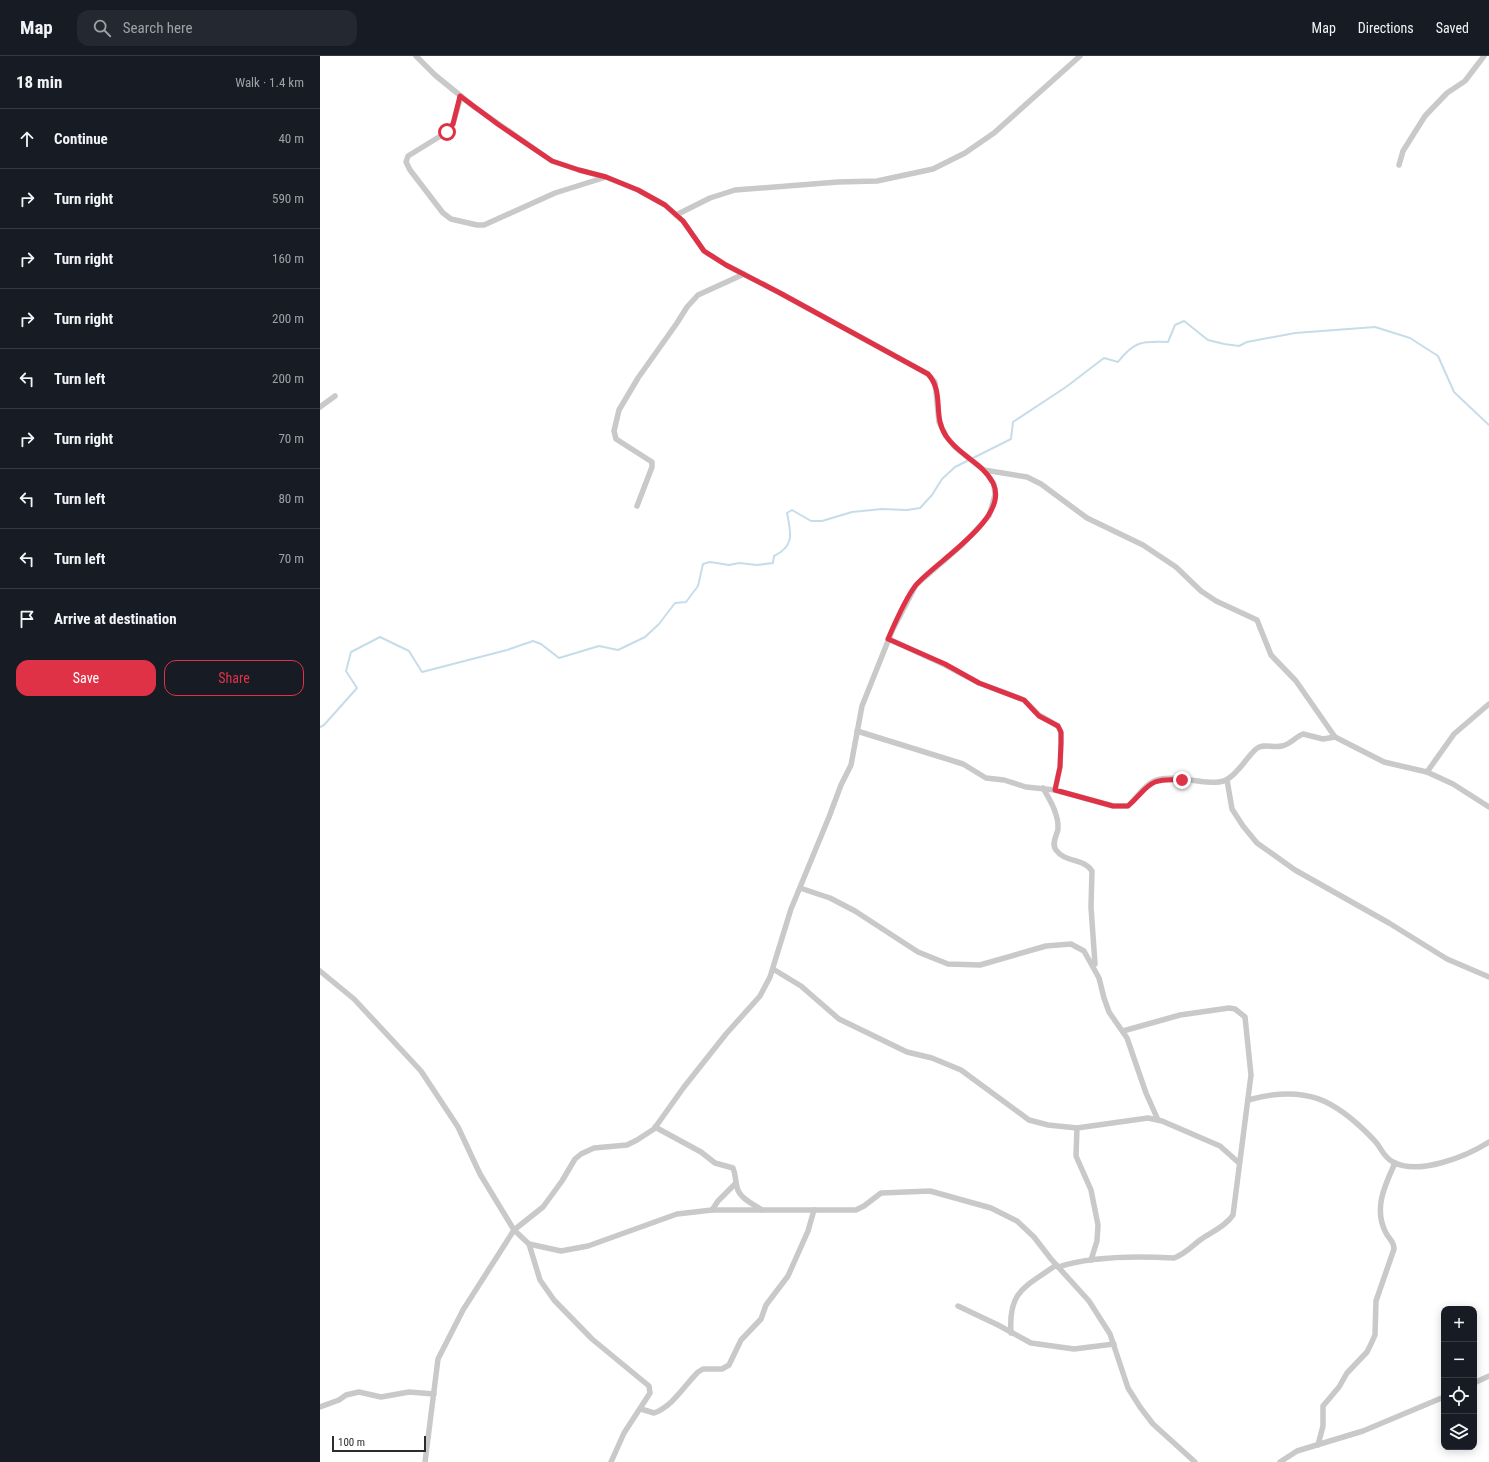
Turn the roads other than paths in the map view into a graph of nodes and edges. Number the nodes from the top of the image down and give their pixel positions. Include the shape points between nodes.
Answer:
1 (416, 56) edge
2 (1080, 56) edge
3 (1484, 56) edge
4 (460, 96) junction
5 (1399, 164) dead end
6 (606, 177) junction
7 (676, 215) junction
8 (744, 274) junction
9 (335, 396) dead end
10 (320, 407) edge
11 (984, 470) junction
12 (637, 506) dead end
13 (888, 639) junction
14 (1489, 704) edge
15 (857, 731) junction
16 (1335, 737) junction
17 (1427, 772) junction
18 (1227, 780) junction
19 (1043, 788) junction
20 (1055, 790) junction
21 (1489, 807) edge
22 (800, 888) junction
23 (1095, 969) junction
24 (773, 970) junction
25 (320, 971) edge
26 (1489, 977) edge
27 (1123, 1031) junction
28 (1248, 1100) junction
29 (1158, 1120) junction
30 (655, 1127) junction
31 (1077, 1128) junction
32 (1489, 1142) edge
33 (1239, 1163) junction
34 (1395, 1163) junction
35 (736, 1183) junction
36 (712, 1210) junction
37 (814, 1210) junction
38 (763, 1211) junction
39 (514, 1230) junction
40 (529, 1244) junction
41 (1091, 1260) junction
42 (1057, 1266) junction
43 (958, 1306) dead end
44 (1011, 1333) junction
45 (1114, 1344) junction
46 (1489, 1376) edge
47 (1477, 1382) edge
48 (434, 1394) junction
49 (1441, 1398) edge
50 (320, 1407) edge
51 (641, 1409) junction
52 (1318, 1445) junction
53 (425, 1462) edge
54 (611, 1462) edge
55 (1195, 1462) edge
56 (1280, 1462) edge

1 - 4 street via 435,76
2 - 7 street via 994,133 965,153 933,169 877,180 735,190 710,198
3 - 5 street via 1465,81 1447,93 1425,116 1406,145
4 - 6 street via 552,161
4 - 6 street via 453,124 447,132 408,156 406,162 443,213 452,218 484,225 555,194
6 - 7 street via 638,190 665,205
7 - 8 street via 704,251
8 - 11 street via 928,374 935,382 939,422 946,436 955,447
8 - 12 street via 698,295 638,378 619,410 614,431 616,440 652,462
9 - 10 street
11 - 13 street via 994,484 996,494 989,516 962,545 916,585
11 - 16 street via 1027,477 1041,484 1087,518 1143,545 1176,567 1201,591 1216,601 1257,620 1271,655 1296,680
13 - 15 street via 862,706
13 - 20 street via 945,664 979,683 1024,700 1039,716 1058,726 1061,732 1060,767
14 - 17 street via 1454,734
15 - 19 street via 963,764 986,778
15 - 22 street via 851,765
16 - 17 street via 1384,762
16 - 18 street via 1323,739 1303,734 1282,746 1262,746 1256,749
17 - 21 street via 1453,784
18 - 20 street via 1154,781 1128,806 1113,806
18 - 26 street via 1232,809 1258,843 1275,856 1447,959
19 - 20 street
19 - 23 street via 1057,817 1058,827 1054,846 1056,851 1067,859 1086,864 1092,871 1090,907
22 - 23 street via 830,898 918,952 948,964 980,965 1046,946 1070,944 1084,951
22 - 24 street
23 - 27 street via 1109,1012
24 - 30 street via 760,996 726,1034
24 - 31 street via 801,986 839,1019 907,1052 932,1058 961,1070 1016,1113 1029,1120
25 - 39 street via 354,999 421,1071 458,1127 480,1174
27 - 28 street via 1180,1015 1229,1008 1240,1012 1245,1017 1251,1074
27 - 29 street
28 - 33 street
28 - 34 street via 1279,1094 1302,1094 1326,1101 1350,1117 1375,1141 1384,1156
29 - 31 street via 1148,1118
29 - 33 street via 1220,1146
30 - 35 street via 701,1152 715,1164 733,1168
30 - 39 street via 627,1145 594,1148 581,1154 543,1206
31 - 41 street via 1076,1156 1091,1190 1098,1225 1097,1241
32 - 34 street via 1451,1160 1423,1166
33 - 41 street via 1233,1215 1184,1254 1174,1258
34 - 52 street via 1381,1199 1382,1221 1386,1233 1394,1243 1394,1249 1376,1301 1374,1335 1367,1352 1347,1373 1323,1406 1322,1433
35 - 36 street
35 - 38 street via 742,1196
36 - 38 street
36 - 40 street via 677,1214 588,1246 561,1251
37 - 38 street
37 - 42 street via 856,1210 881,1193 930,1191 991,1208 1017,1221 1034,1237
37 - 51 street via 808,1231 788,1276 766,1305 761,1319 741,1340 729,1365 722,1369 703,1369 698,1372 659,1412 654,1414
39 - 40 street
39 - 48 street via 463,1310 438,1359
40 - 51 street via 540,1280 554,1300 592,1339 649,1386 650,1393
41 - 42 street
42 - 44 street via 1020,1290 1011,1310
42 - 45 street via 1089,1301
43 - 44 street
44 - 45 street via 1031,1343 1074,1349
45 - 55 street via 1128,1388 1140,1407 1153,1424
46 - 47 street
48 - 50 street via 409,1392 381,1397 359,1392
48 - 53 street
49 - 52 street via 1363,1431
51 - 54 street via 624,1433
52 - 56 street via 1297,1451

